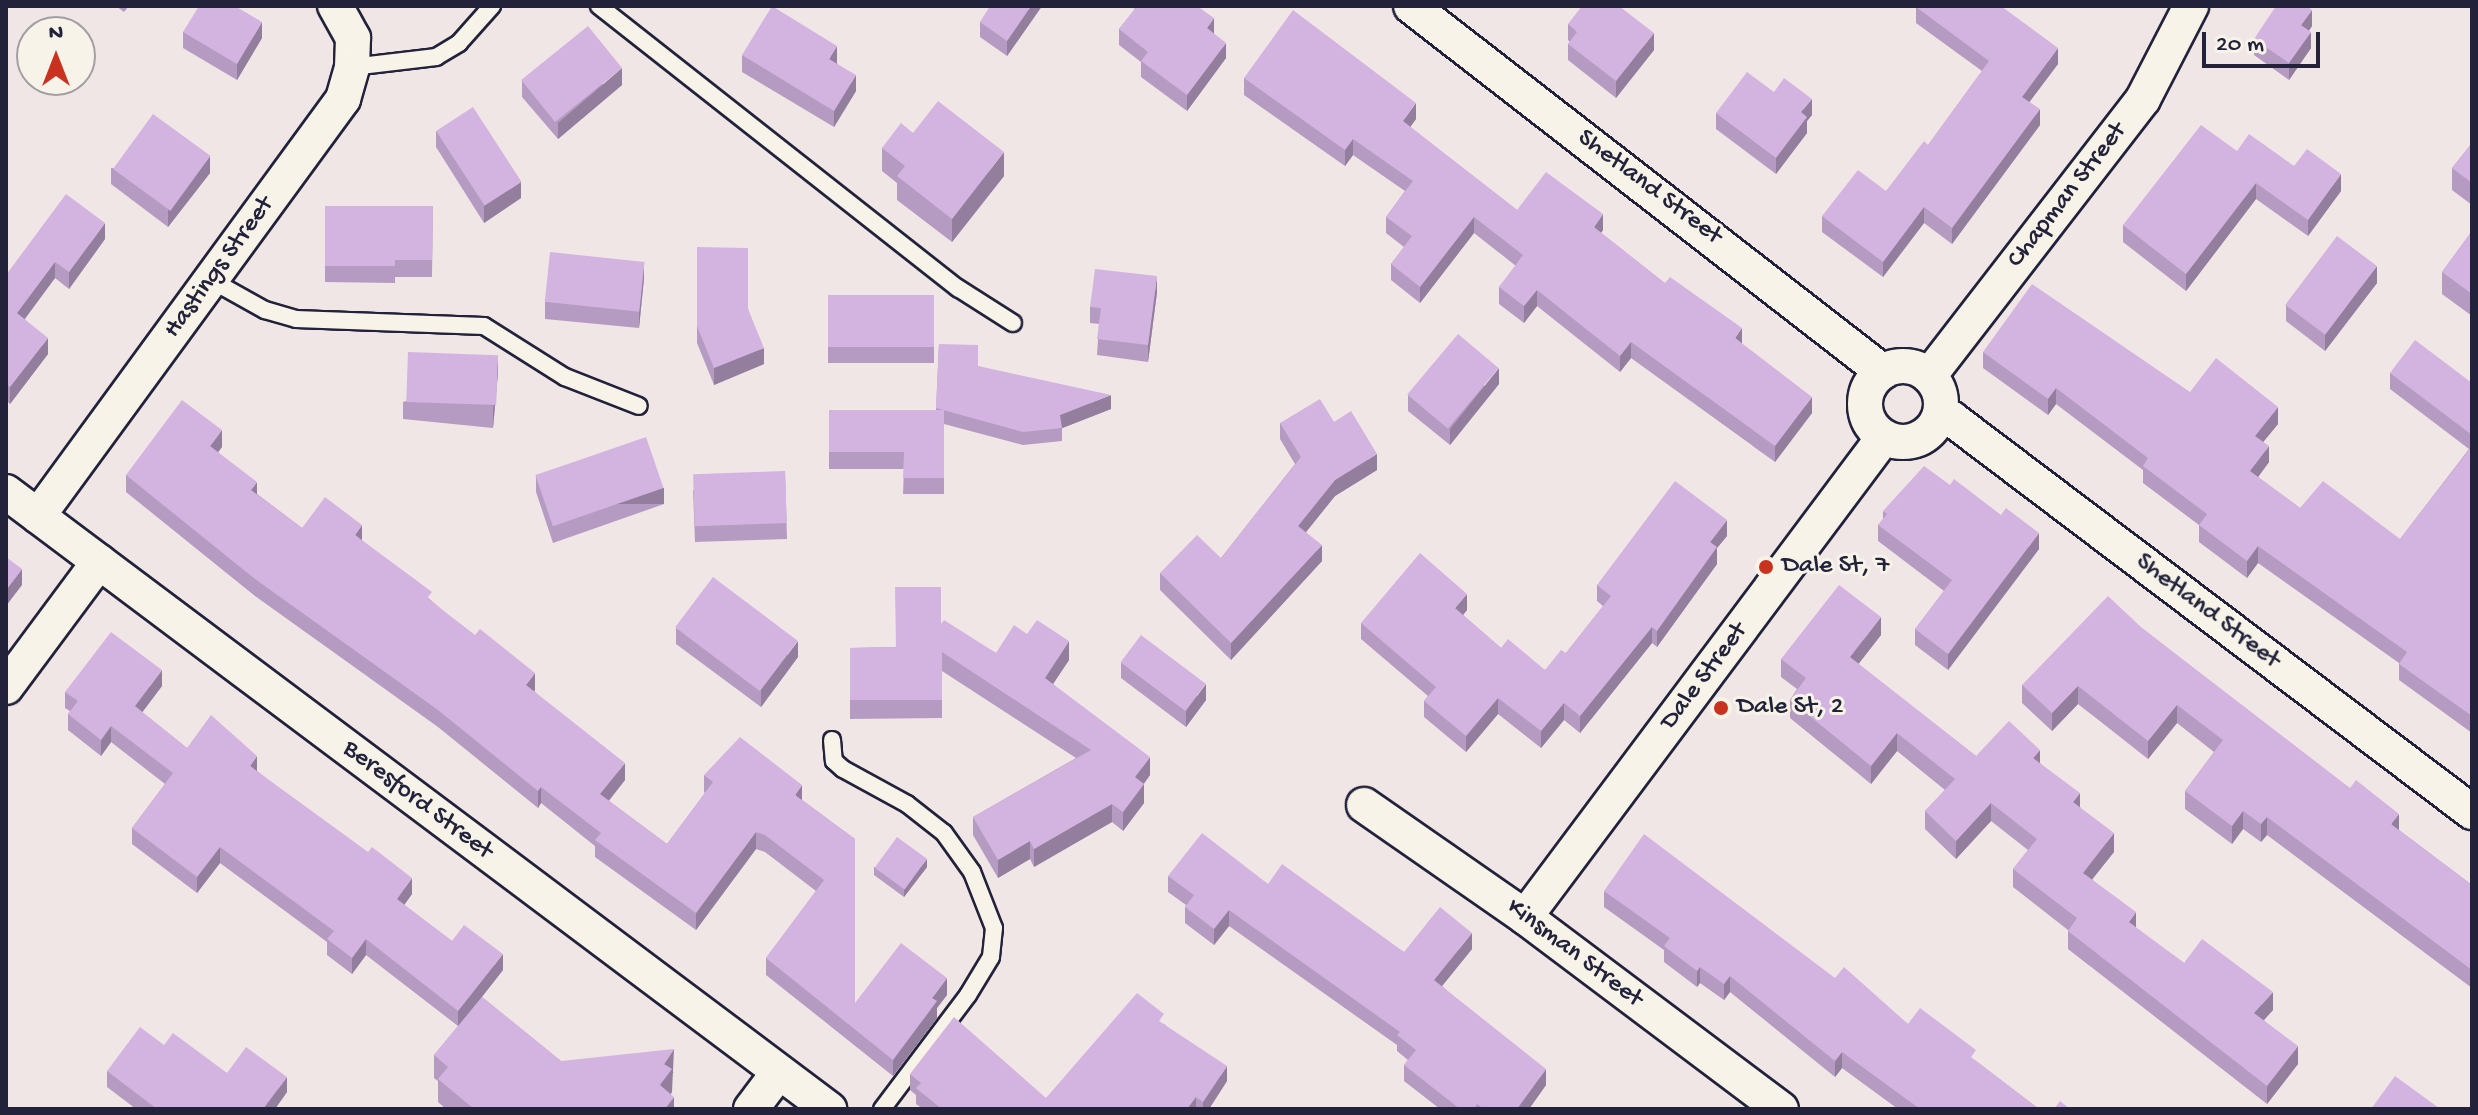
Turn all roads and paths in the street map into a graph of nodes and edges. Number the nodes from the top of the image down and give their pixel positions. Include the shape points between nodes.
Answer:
1 (335, 6) edge
2 (492, 6) edge
3 (599, 6) edge
4 (1411, 6) edge
5 (2191, 6) edge
6 (352, 67) junction
7 (211, 280) junction
8 (1013, 323) dead end
9 (1883, 372) junction
10 (1929, 376) junction
11 (639, 406) dead end
12 (1940, 415) junction
13 (1884, 437) junction
14 (6, 492) edge
15 (38, 516) junction
16 (99, 562) junction
17 (6, 687) edge
18 (832, 740) dead end
19 (1364, 805) dead end
20 (2472, 812) edge
21 (1525, 917) junction
22 (779, 1072) junction
23 (751, 1109) edge
24 (829, 1109) edge
25 (882, 1109) edge
26 (1781, 1109) edge

1 - 6 street, Hastings Street via 353,38
2 - 6 lane via 459,43 436,57
3 - 8 lane via 958,288
4 - 9 street, Shetland Street
5 - 10 street, Chapman Street via 2143,99
6 - 7 street, Hastings Street via 343,99
7 - 11 lane via 265,310 296,319 484,326 565,377
7 - 15 street, Hastings Street
9 - 10 street via 1907,366
9 - 13 street via 1873,381 1865,405 1874,429
10 - 12 street via 1940,394
12 - 13 street via 1917,439
12 - 20 street, Shetland Street
13 - 21 street, Dale Street
14 - 15 street, Beresford Street
15 - 16 street, Beresford Street
16 - 17 street
16 - 22 street, Beresford Street
18 - 25 lane via 834,761 843,769 907,804 944,833 972,872 994,928 991,957 968,995
19 - 21 street, Kinsman Street
21 - 26 street, Kinsman Street
22 - 23 street
22 - 24 street, Beresford Street

